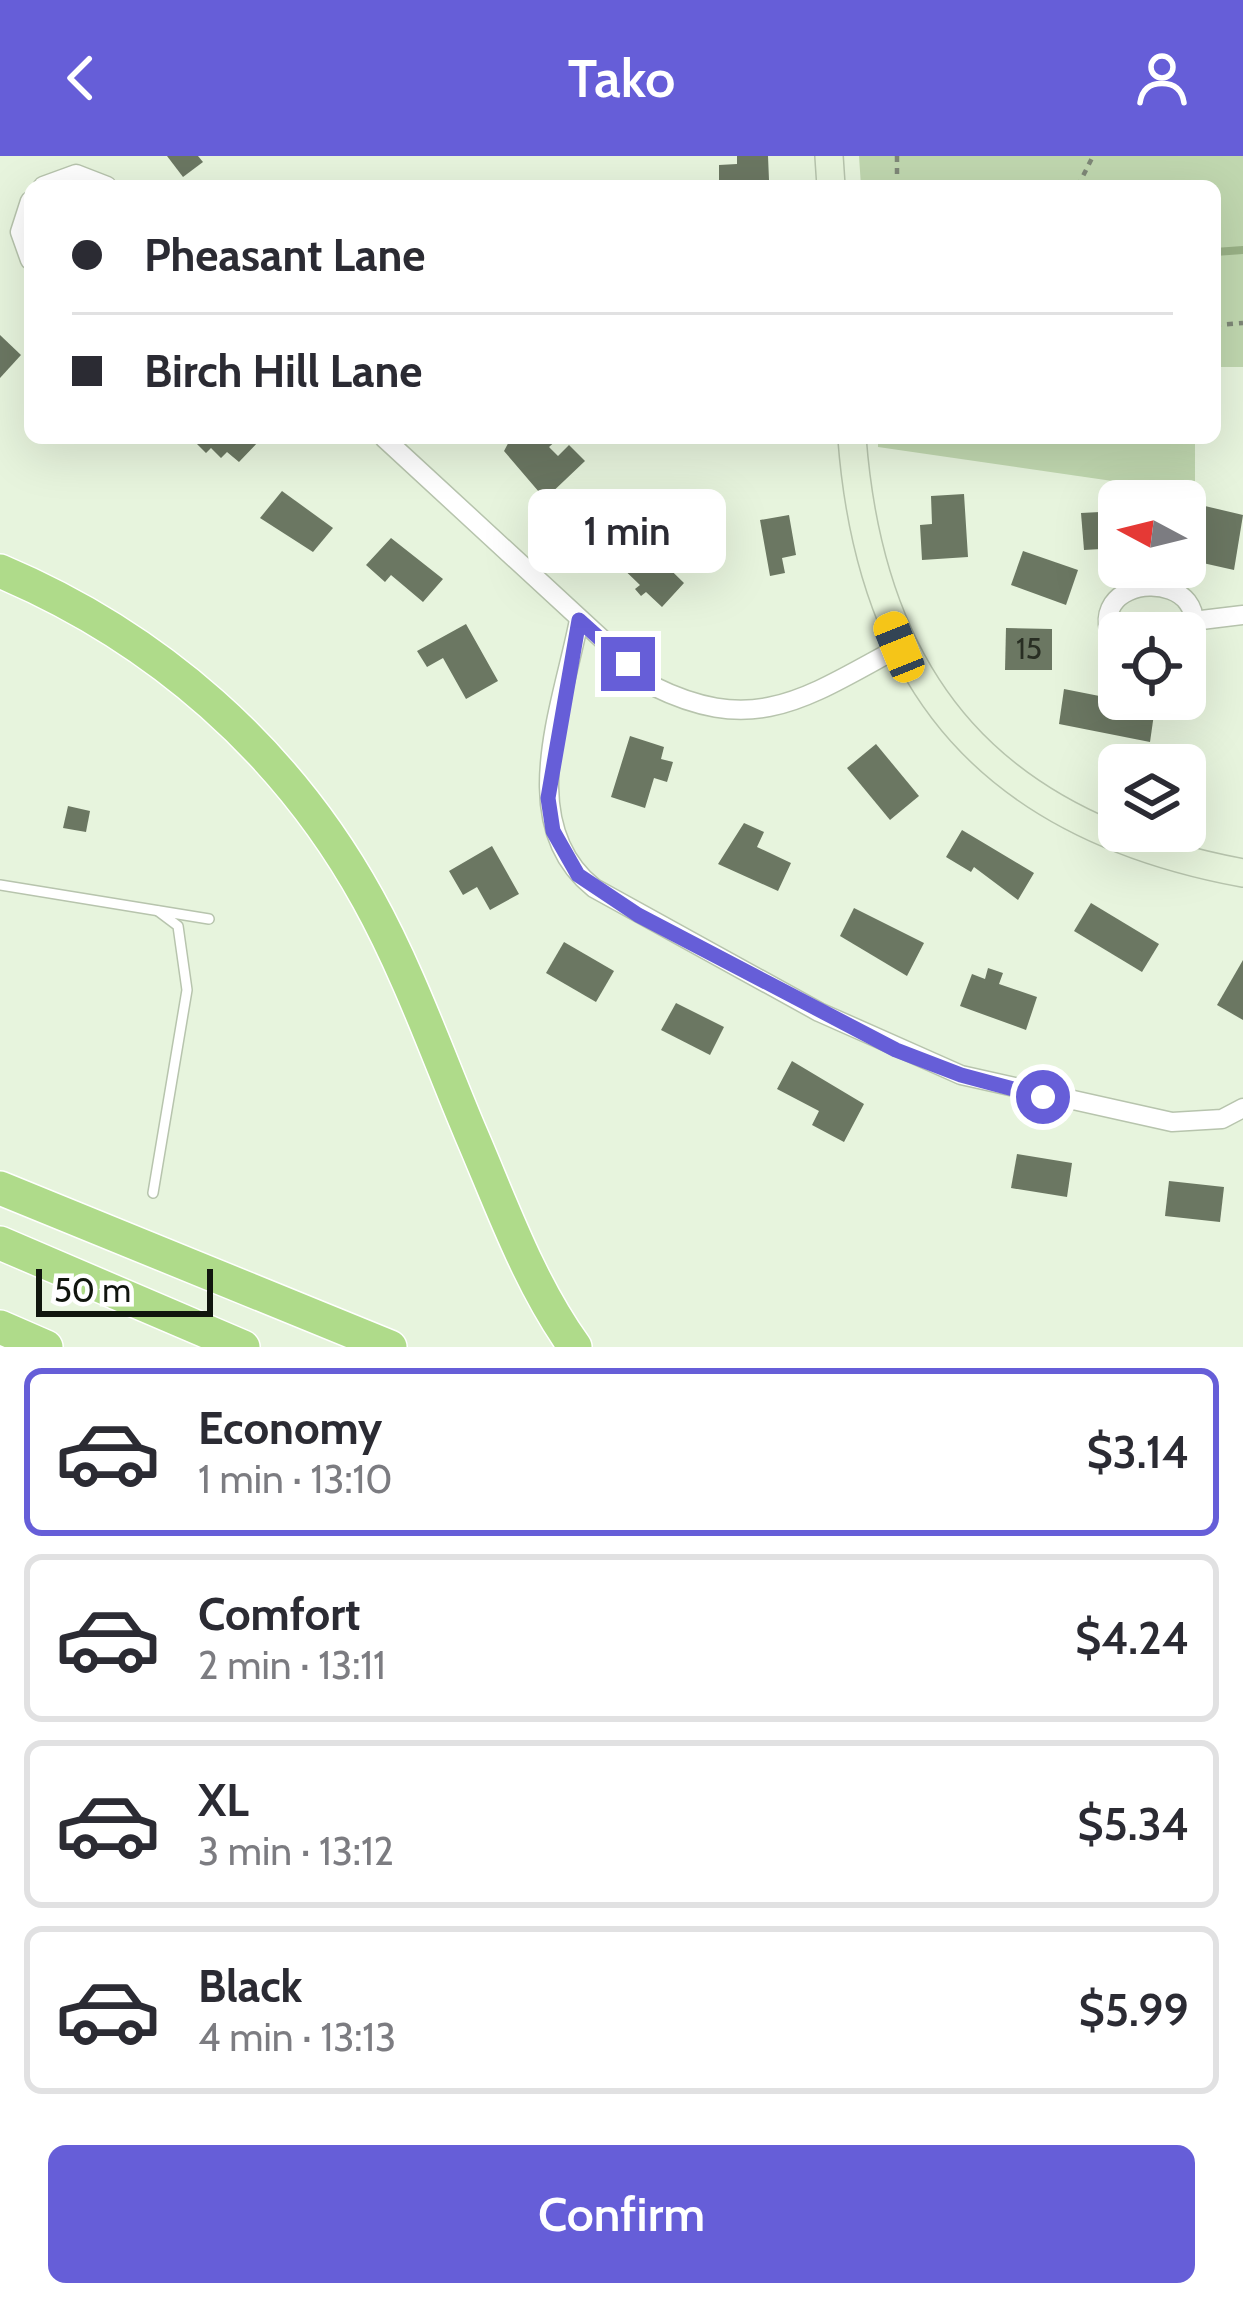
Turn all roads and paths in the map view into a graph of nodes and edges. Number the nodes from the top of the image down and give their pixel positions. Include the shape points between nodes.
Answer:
1 (60, 180) edge
2 (92, 180) edge
3 (390, 444) edge
4 (853, 444) edge
5 (0, 571) edge
6 (1113, 612) edge
7 (1189, 612) edge
8 (1243, 615) edge
9 (1206, 619) edge
10 (579, 620) junction
11 (899, 647) junction
12 (1243, 873) edge
13 (0, 885) edge
14 (158, 911) junction
15 (209, 919) dead end
16 (1243, 1108) edge
17 (0, 1188) edge
18 (153, 1193) dead end
19 (0, 1244) edge
20 (0, 1327) edge
21 (46, 1347) edge
22 (243, 1347) edge
23 (390, 1347) edge
24 (575, 1347) edge

1 - 2 street
3 - 10 street
4 - 11 street via 862,534
5 - 24 highway via 90,614 163,663 246,735 312,813 375,913 527,1265
6 - 7 street via 1129,590 1164,586
8 - 9 street
10 - 11 street via 652,686 708,710 742,712 800,699
10 - 16 street via 548,798 567,862 594,888 819,1012 961,1075 1172,1123 1222,1119
11 - 12 street via 958,729 1070,814 1127,843
13 - 14 lane
14 - 15 lane
14 - 18 lane via 178,926 188,979
17 - 23 highway
19 - 22 highway
20 - 21 highway

